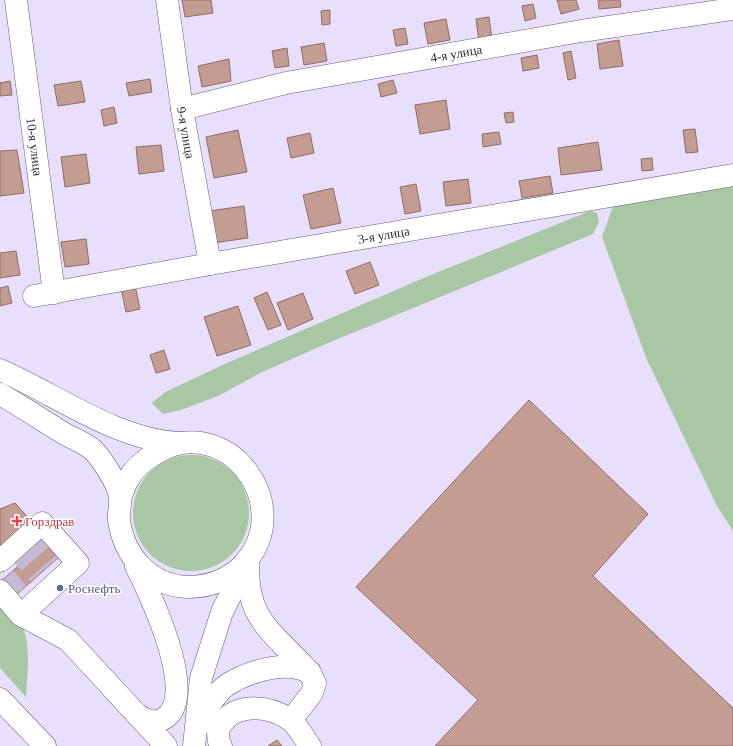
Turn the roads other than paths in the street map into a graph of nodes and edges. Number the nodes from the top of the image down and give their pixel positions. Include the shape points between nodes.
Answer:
1 (16, 0) edge
2 (167, 0) edge
3 (733, 9) edge
4 (182, 109) junction
5 (733, 175) edge
6 (210, 264) junction
7 (44, 295) joint
8 (0, 370) edge
9 (0, 377) edge
10 (26, 381) junction
11 (0, 394) edge
12 (0, 412) edge
13 (36, 414) junction
14 (186, 443) junction
15 (120, 498) junction
16 (130, 554) junction
17 (248, 559) junction
18 (25, 581) tunnel mouth
19 (310, 672) junction
20 (0, 699) edge
21 (138, 714) junction
22 (291, 720) junction
23 (194, 741) edge
24 (45, 746) edge
25 (166, 746) edge
26 (221, 746) edge
27 (310, 746) edge

1 - 7 main road, 10-я улица
2 - 4 main road, 9-я улица
3 - 4 main road, 4-я улица via 581,31 286,83
4 - 6 main road, 9-я улица
5 - 6 main road, 3-я улица
6 - 7 main road, 3-я улица
8 - 10 main road
9 - 10 main road
10 - 14 main road via 121,430 162,442
11 - 13 main road
12 - 13 main road via 14,410
13 - 15 main road via 92,450 110,474
14 - 15 main road via 164,448 144,460 129,477
14 - 17 main road via 206,445 226,452 242,464 254,481 262,500 263,520 258,541
15 - 16 main road via 119,524
16 - 17 main road via 142,569 159,580 184,587 217,583 234,573
16 - 21 main road via 153,600 170,648 176,699 165,719 156,722 146,720
17 - 19 main road via 248,584 253,604 264,624
17 - 23 main road via 219,620 201,678
18 - 21 main road via 68,640
19 - 22 main road via 315,683 312,693
19 - 23 main road via 293,667 276,668 250,674 226,686 209,705
20 - 24 main road
21 - 25 main road
22 - 26 main road via 276,712 257,708 240,709 218,727 218,741
22 - 27 main road

